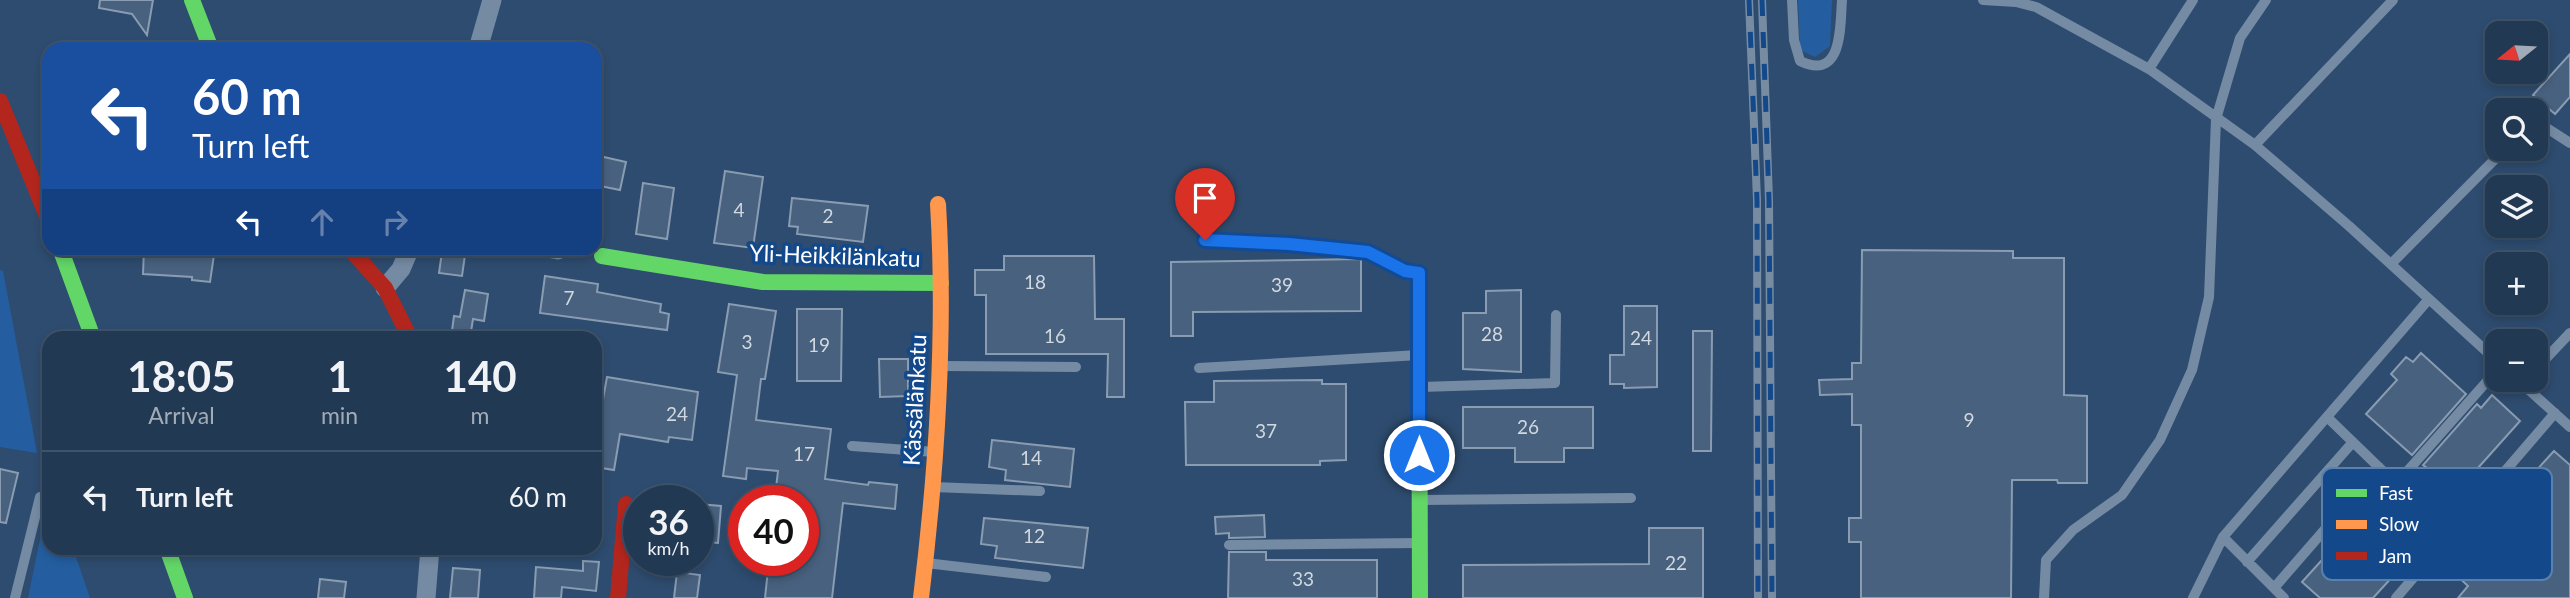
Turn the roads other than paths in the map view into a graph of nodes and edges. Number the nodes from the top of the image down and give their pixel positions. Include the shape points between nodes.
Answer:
1 (192, 0) edge
2 (492, 0) edge
3 (1792, 0) edge
4 (1842, 0) edge
5 (1983, 0) edge
6 (2193, 0) edge
7 (2266, 0) edge
8 (2393, 0) edge
9 (2006, 1) edge
10 (208, 42) edge
11 (480, 42) edge
12 (2149, 69) junction
13 (0, 101) edge
14 (3, 118) edge
15 (2216, 119) junction
16 (2548, 129) edge
17 (2570, 143) edge
18 (2255, 145) junction
19 (2493, 161) edge
20 (938, 204) dead end
21 (42, 205) edge
22 (1205, 240) dead end
23 (63, 256) edge
24 (356, 256) edge
25 (407, 256) edge
26 (602, 257) dead end
27 (2391, 264) junction
28 (1419, 273) joint
29 (941, 283) junction
30 (385, 288) junction
31 (2429, 299) junction
32 (1556, 315) dead end
33 (90, 331) edge
34 (406, 331) edge
35 (2570, 333) edge
36 (2485, 350) edge
37 (1419, 355) junction
38 (2548, 356) edge
39 (942, 366) junction
40 (1076, 367) dead end
41 (1199, 368) dead end
42 (2485, 384) edge
43 (1419, 387) junction
44 (2533, 392) edge
45 (2555, 413) junction
46 (2327, 417) junction
47 (2570, 427) edge
48 (2353, 442) junction
49 (852, 446) dead end
50 (936, 452) junction
51 (2379, 467) edge
52 (2330, 468) edge
53 (2410, 468) edge
54 (2508, 468) edge
55 (2322, 477) edge
56 (933, 486) junction
57 (1040, 491) dead end
58 (40, 497) dead end
59 (1631, 498) dead end
60 (1420, 500) junction
61 (2322, 533) edge
62 (2223, 537) junction
63 (623, 539) edge
64 (1420, 543) junction
65 (1229, 545) dead end
66 (170, 555) edge
67 (429, 555) edge
68 (2247, 562) junction
69 (925, 563) junction
70 (1046, 577) dead end
71 (2412, 580) edge
72 (2274, 588) junction
73 (15, 598) edge
74 (185, 598) edge
75 (426, 598) edge
76 (618, 598) edge
77 (920, 598) edge
78 (1420, 598) edge
79 (2044, 598) edge
80 (2193, 598) edge
81 (2284, 598) edge
82 (2396, 598) edge

1 - 10 street
2 - 11 street
3 - 4 lane via 1796,52 1800,61 1815,65 1832,59 1837,50
5 - 9 lane
6 - 12 lane
7 - 15 lane via 2240,38
8 - 18 lane
9 - 12 lane via 2036,7
12 - 15 lane
13 - 14 street
14 - 21 street
15 - 18 lane
15 - 79 lane via 2209,297 2192,370 2160,440 2122,495 2073,530 2046,560
16 - 17 lane
18 - 27 lane
19 - 27 lane
20 - 29 street, Kässälänkatu
22 - 28 lane via 1368,252
23 - 33 street
24 - 30 street
25 - 30 street
26 - 29 street, Yli-Heikkilänkatu via 763,282
27 - 31 lane
28 - 37 street
29 - 39 street, Kässälänkatu
30 - 34 street
31 - 36 lane
31 - 46 lane
32 - 43 lane via 1555,383
35 - 38 lane
37 - 41 lane
37 - 43 street
39 - 40 lane
39 - 50 street, Kässälänkatu
42 - 53 lane
43 - 60 street
44 - 45 lane
45 - 47 lane
45 - 54 lane
46 - 48 lane
46 - 62 lane
48 - 51 lane
48 - 52 lane
49 - 50 lane
50 - 56 street, Kässälänkatu
55 - 68 lane
56 - 57 lane
56 - 69 street, Kässälänkatu
58 - 73 lane
59 - 60 lane
60 - 64 street
61 - 72 lane
62 - 68 lane
62 - 80 lane
63 - 76 street
64 - 65 lane
64 - 78 street
66 - 74 street
67 - 75 street
68 - 72 lane
69 - 70 lane
69 - 77 street, Kässälänkatu
71 - 82 lane
72 - 81 lane

